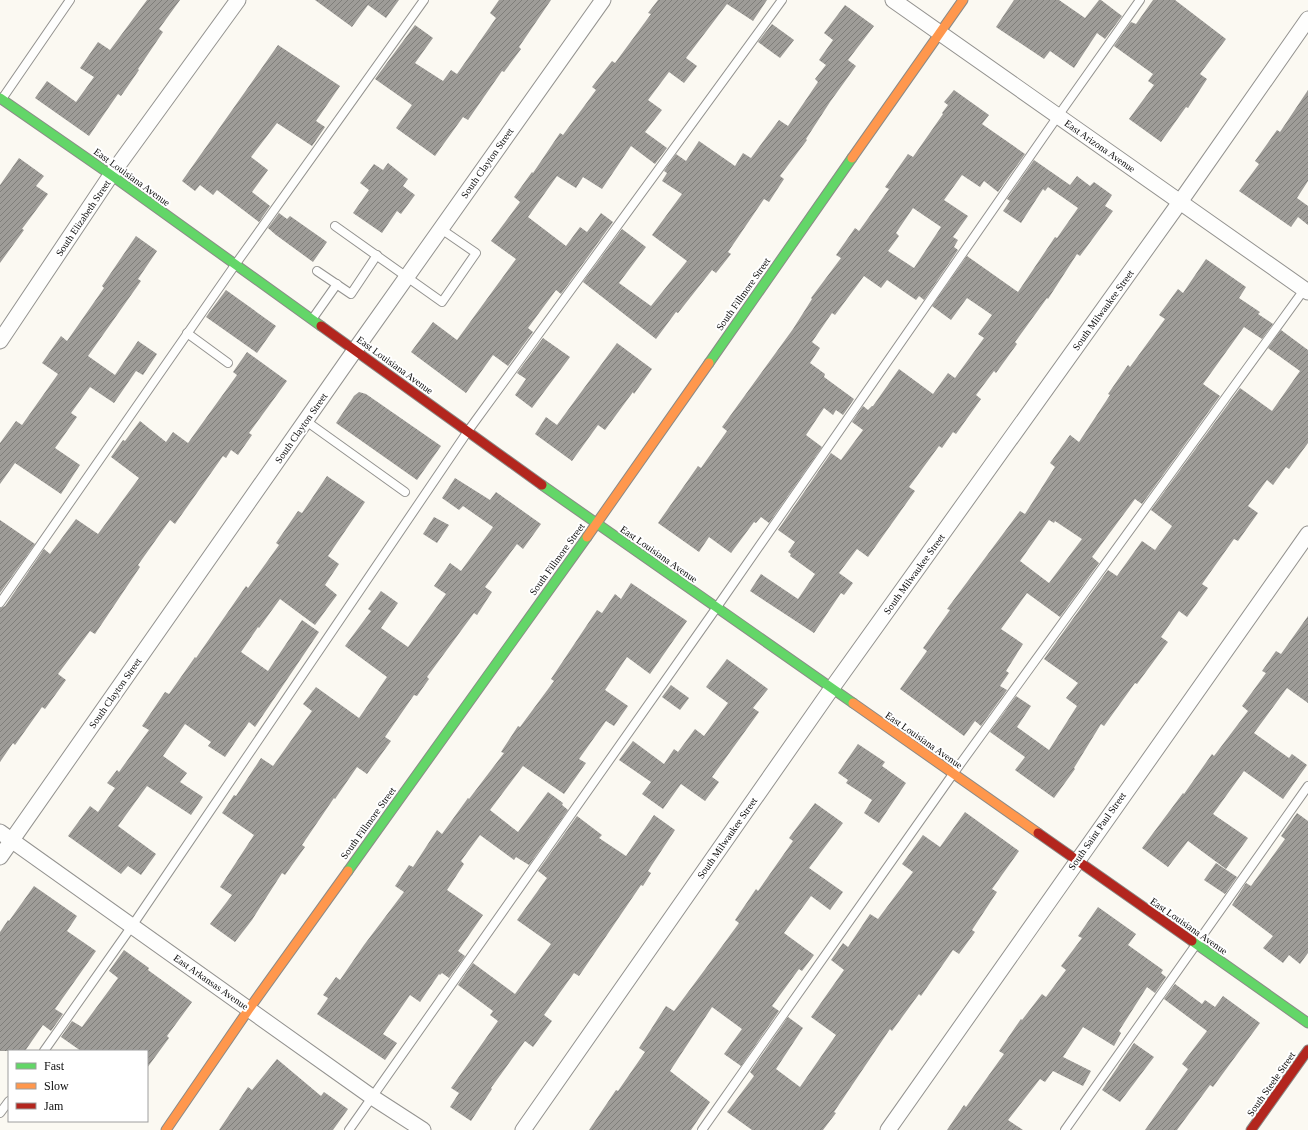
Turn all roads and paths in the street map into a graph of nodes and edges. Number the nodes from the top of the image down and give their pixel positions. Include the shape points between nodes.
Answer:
1 (70, 0) edge
2 (238, 0) edge
3 (424, 0) edge
4 (603, 0) edge
5 (782, 0) edge
6 (893, 0) edge
7 (963, 0) edge
8 (1140, 0) edge
9 (1308, 19) edge
10 (939, 33) junction
11 (0, 100) edge
12 (1058, 116) junction
13 (111, 175) junction
14 (1180, 202) junction
15 (335, 226) dead end
16 (441, 229) junction
17 (377, 255) junction
18 (235, 265) junction
19 (317, 271) dead end
20 (407, 277) junction
21 (337, 284) junction
22 (1307, 289) edge
23 (312, 319) junction
24 (187, 333) junction
25 (0, 341) edge
26 (355, 350) junction
27 (228, 363) dead end
28 (306, 421) junction
29 (468, 431) junction
30 (405, 492) dead end
31 (596, 524) junction
32 (1308, 534) edge
33 (0, 603) edge
34 (717, 607) junction
35 (832, 688) junction
36 (953, 774) junction
37 (1308, 786) edge
38 (6, 836) edge
39 (0, 857) edge
40 (1077, 860) junction
41 (132, 926) junction
42 (1196, 944) junction
43 (249, 1009) junction
44 (1308, 1023) edge
45 (45, 1050) edge
46 (1308, 1050) edge
47 (372, 1097) junction
48 (8, 1102) edge
49 (0, 1113) edge
50 (166, 1130) edge
51 (349, 1130) edge
52 (423, 1130) edge
53 (523, 1130) edge
54 (702, 1130) edge
55 (888, 1130) edge
56 (1065, 1130) edge
57 (1252, 1130) edge

1 - 11 lane
2 - 13 street, South Elizabeth Street
3 - 18 lane
4 - 16 street, South Clayton Street
5 - 29 lane
6 - 10 street, East Arizona Avenue
7 - 10 street, South Fillmore Street
8 - 12 lane
9 - 14 street, South Milwaukee Street
10 - 12 street, East Arizona Avenue
10 - 31 street, South Fillmore Street
11 - 13 street, East Louisiana Avenue
12 - 14 street, East Arizona Avenue
12 - 34 lane
13 - 18 street, East Louisiana Avenue
13 - 25 street, South Elizabeth Street
14 - 22 street, East Arizona Avenue
14 - 35 street, South Milwaukee Street
15 - 17 lane
16 - 20 street, South Clayton Street
16 - 20 lane via 476,253 442,302
17 - 20 lane
17 - 21 lane via 350,294
18 - 23 street, East Louisiana Avenue
18 - 24 lane
19 - 21 lane
20 - 26 street, South Clayton Street
21 - 23 lane
22 - 36 lane
23 - 26 street, East Louisiana Avenue
24 - 27 lane
24 - 33 lane
26 - 28 street, South Clayton Street
26 - 29 street, East Louisiana Avenue
28 - 30 lane
28 - 38 street, South Clayton Street
29 - 31 street, East Louisiana Avenue
29 - 41 lane
31 - 34 street, East Louisiana Avenue
31 - 43 street, South Fillmore Street
32 - 40 street, South Saint Paul Street
34 - 35 street, East Louisiana Avenue
34 - 47 lane
35 - 36 street, East Louisiana Avenue
35 - 53 street, South Milwaukee Street
36 - 40 street, East Louisiana Avenue
36 - 54 lane
37 - 42 lane
38 - 39 street, South Clayton Street
38 - 41 street, East Arkansas Avenue
40 - 42 street, East Louisiana Avenue
40 - 55 street, South Saint Paul Street
41 - 43 street, East Arkansas Avenue
41 - 45 lane
42 - 44 street, East Louisiana Avenue
42 - 56 lane
43 - 47 street, East Arkansas Avenue
43 - 50 street, South Fillmore Street
46 - 57 street, South Steele Street
47 - 51 lane
47 - 52 street, East Arkansas Avenue
48 - 49 lane

